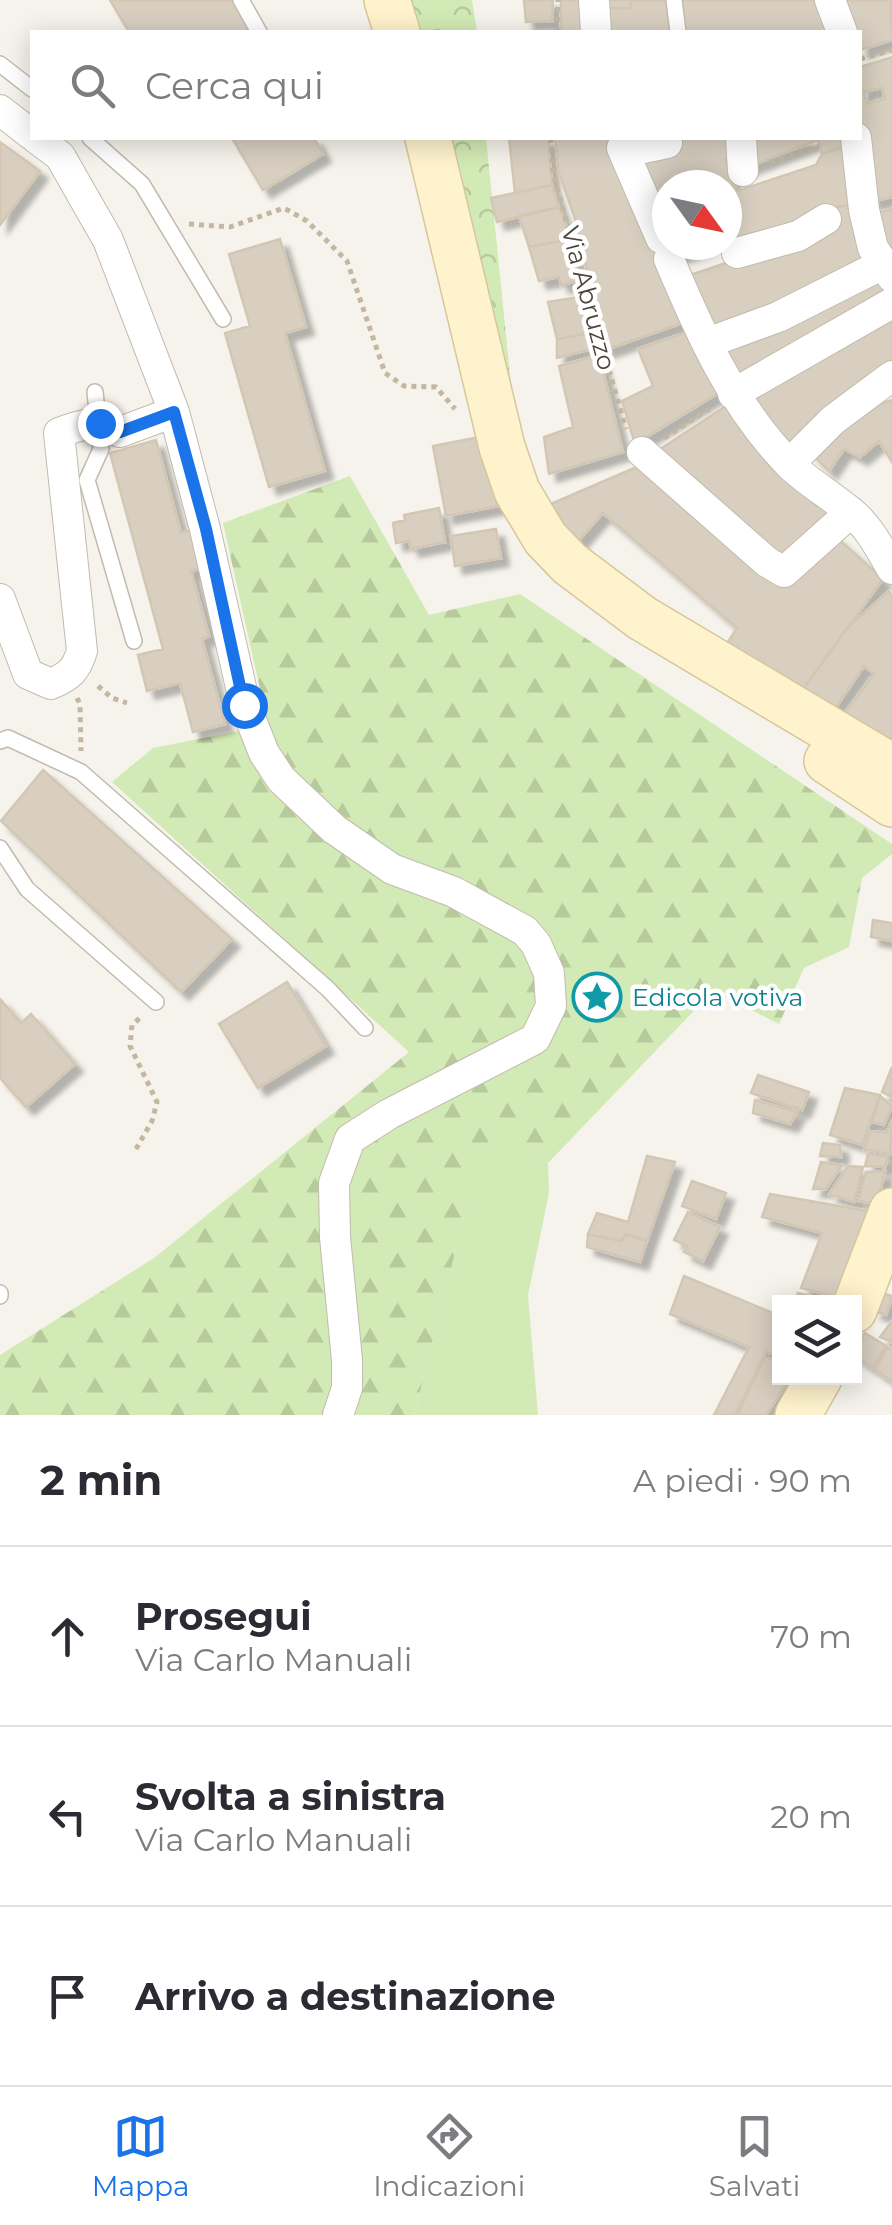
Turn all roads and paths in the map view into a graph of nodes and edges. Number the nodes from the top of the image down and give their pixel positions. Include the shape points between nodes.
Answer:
1 (241, 0) edge
2 (387, 0) edge
3 (558, 0) edge
4 (594, 0) edge
5 (674, 0) edge
6 (830, 0) edge
7 (259, 30) edge
8 (396, 30) edge
9 (557, 30) edge
10 (596, 30) edge
11 (678, 30) edge
12 (841, 30) edge
13 (892, 50) edge
14 (862, 58) edge
15 (0, 64) edge
16 (30, 88) edge
17 (0, 110) edge
18 (30, 133) edge
19 (39, 140) edge
20 (92, 140) edge
21 (428, 140) edge
22 (551, 140) edge
23 (666, 140) edge
24 (741, 140) edge
25 (856, 140) edge
26 (820, 146) dead end
27 (743, 170) joint
28 (163, 216) junction
29 (826, 219) dead end
30 (742, 252) edge
31 (888, 270) edge
32 (892, 303) edge
33 (223, 319) dead end
34 (707, 343) junction
35 (892, 376) edge
36 (94, 392) dead end
37 (733, 394) junction
38 (174, 412) junction
39 (464, 413) dead end
40 (100, 423) junction
41 (638, 455) junction
42 (789, 464) junction
43 (851, 512) junction
44 (892, 569) edge
45 (0, 600) edge
46 (642, 618) junction
47 (134, 642) dead end
48 (72, 672) junction
49 (126, 702) dead end
50 (0, 741) edge
51 (892, 767) edge
52 (81, 772) junction
53 (892, 804) edge
54 (0, 848) edge
55 (156, 1002) joint
56 (365, 1028) dead end
57 (136, 1148) dead end
58 (892, 1211) edge
59 (860, 1295) edge
60 (815, 1385) edge
61 (338, 1415) edge
62 (798, 1415) edge

1 - 7 lane
2 - 8 main road
3 - 9 path
4 - 10 street
5 - 11 lane
6 - 12 street
13 - 14 path
15 - 16 lane
17 - 18 street
19 - 38 street via 60,156 108,240
20 - 28 lane via 142,184
21 - 46 main road via 518,491 570,564
22 - 41 path, Via Abruzzo via 553,174
23 - 34 street via 623,150
24 - 27 street
25 - 31 street via 860,211
26 - 27 path
28 - 33 lane
28 - 39 path via 230,227 284,208 307,221 347,260 385,373 404,386 436,388
29 - 30 street via 798,236
31 - 34 street
32 - 37 street
34 - 37 street
35 - 42 street
36 - 40 lane
37 - 41 path
37 - 42 street
38 - 40 street via 120,432
38 - 61 street via 244,705 280,779 334,830 392,869 454,892 524,931 536,944 551,986 551,1006 535,1039 350,1139 334,1183 347,1360
40 - 47 lane via 101,449 87,480
40 - 48 street via 59,433 82,650
41 - 43 street via 784,572
42 - 43 street
43 - 44 street
45 - 48 street via 28,674 51,684
46 - 51 main road
46 - 53 main road via 648,645 695,681
48 - 49 path
48 - 52 path via 80,704
50 - 52 lane via 8,738
52 - 56 lane
54 - 55 lane via 26,889
55 - 57 path via 132,1025 130,1046 156,1102
58 - 59 main road
60 - 62 main road

